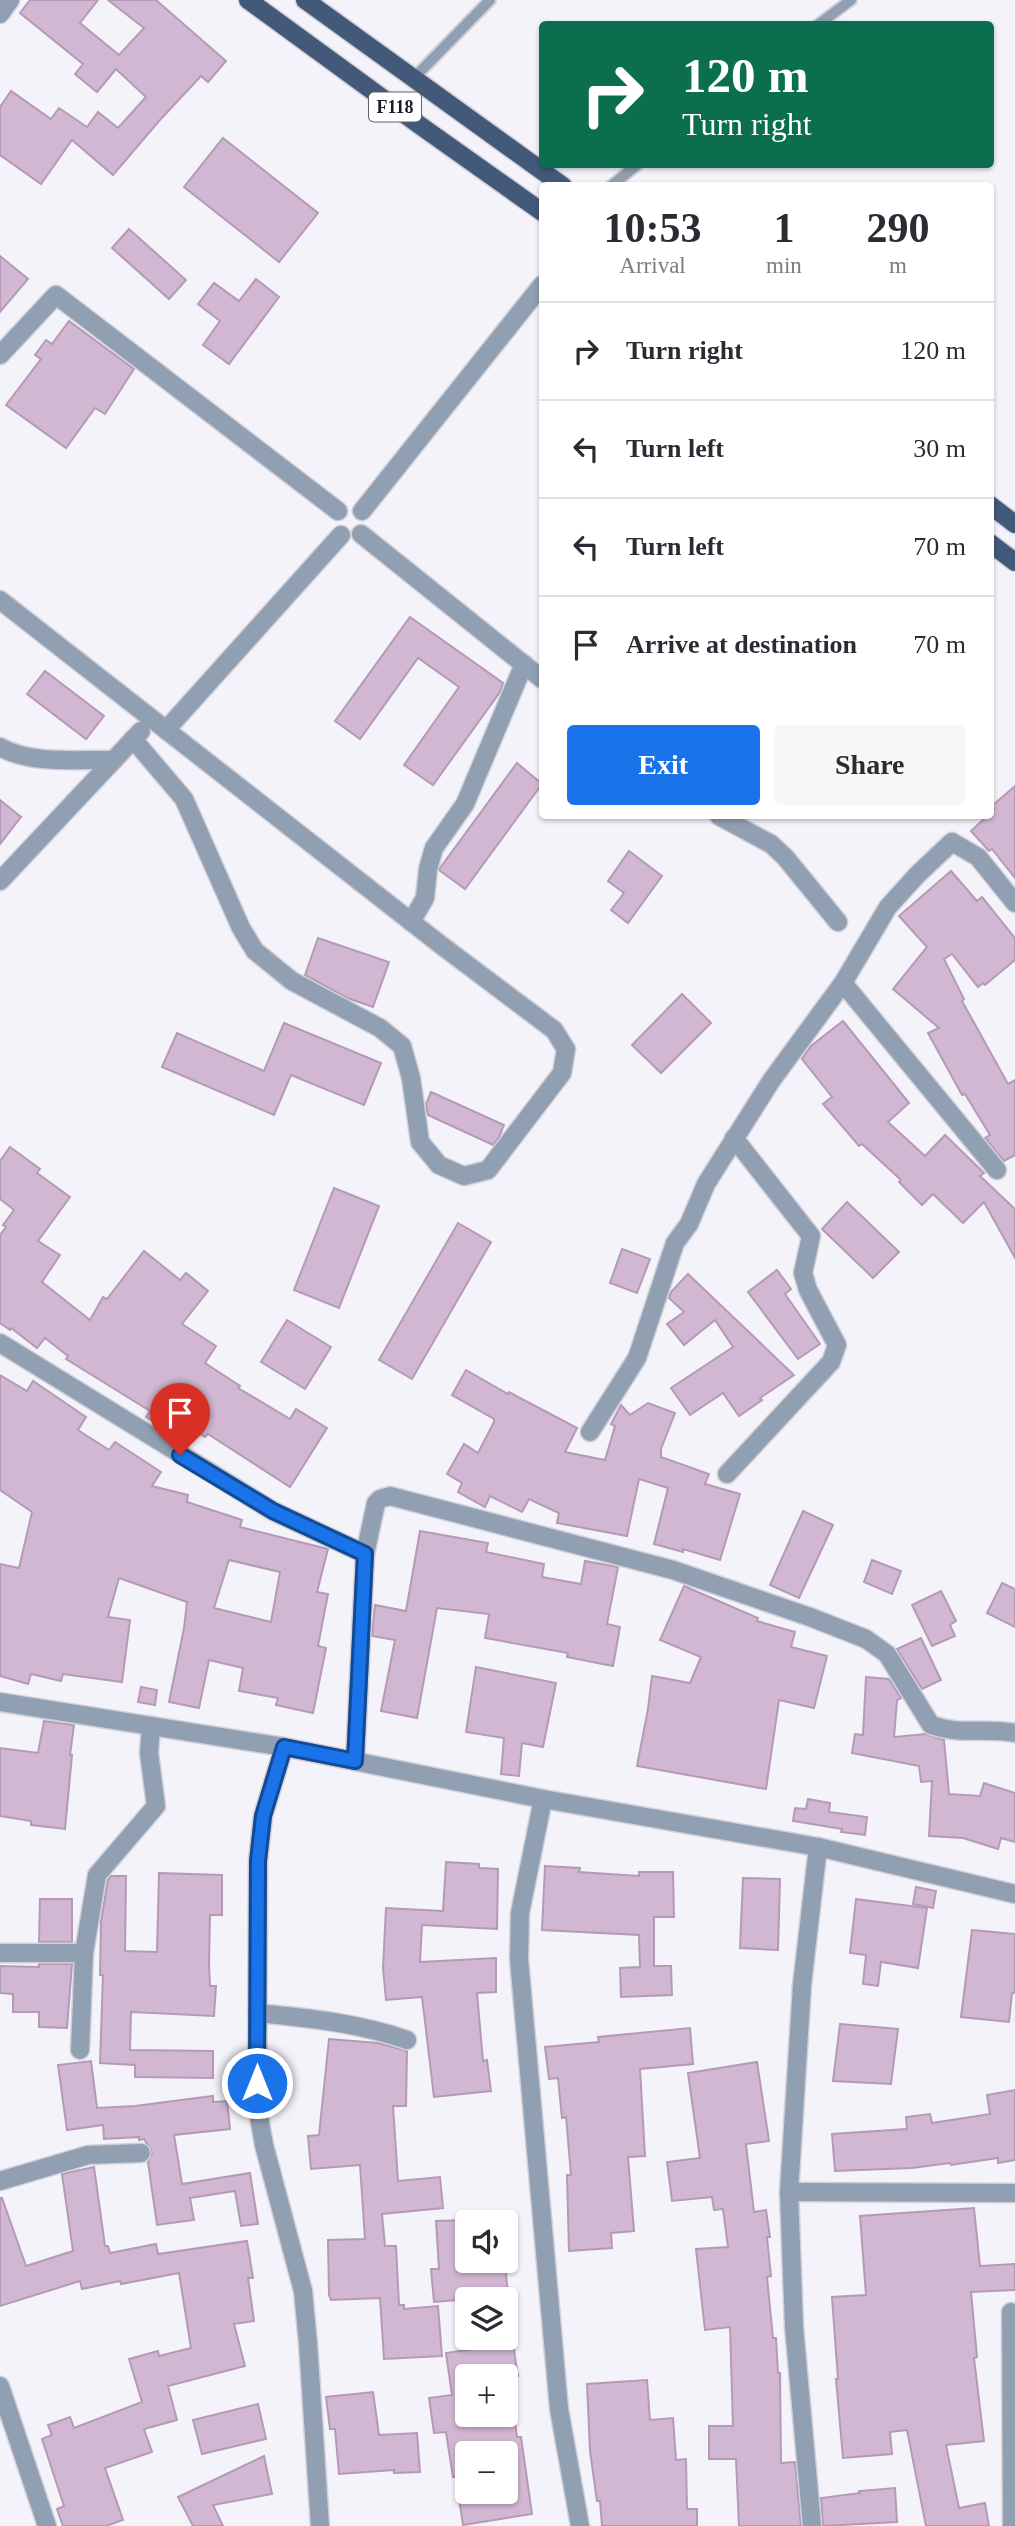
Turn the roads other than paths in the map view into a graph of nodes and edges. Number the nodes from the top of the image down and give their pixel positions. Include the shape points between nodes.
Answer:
1 (10, 0) edge
2 (248, 0) edge
3 (490, 0) edge
4 (851, 0) edge
5 (308, 1) edge
6 (0, 14) edge
7 (824, 21) edge
8 (413, 79) junction
9 (634, 168) edge
10 (556, 182) edge
11 (616, 182) edge
12 (539, 210) edge
13 (539, 289) edge
14 (0, 355) edge
15 (994, 508) edge
16 (338, 511) junction
17 (362, 511) junction
18 (1015, 524) edge
19 (362, 534) junction
20 (341, 535) junction
21 (994, 546) edge
22 (1015, 562) edge
23 (0, 600) edge
24 (524, 664) junction
25 (539, 676) edge
26 (159, 725) junction
27 (133, 739) junction
28 (0, 747) edge
29 (114, 760) junction
30 (725, 819) edge
31 (0, 881) edge
32 (1015, 903) edge
33 (411, 922) junction
34 (838, 922) dead end
35 (843, 983) junction
36 (734, 1138) junction
37 (997, 1170) dead end
38 (0, 1343) edge
39 (590, 1432) dead end
40 (727, 1474) dead end
41 (365, 1554) junction
42 (0, 1702) edge
43 (151, 1726) junction
44 (1015, 1733) edge
45 (284, 1747) junction
46 (355, 1761) junction
47 (543, 1799) junction
48 (818, 1847) junction
49 (1015, 1894) edge
50 (0, 1953) edge
51 (84, 1953) junction
52 (257, 2012) junction
53 (407, 2040) dead end
54 (80, 2050) dead end
55 (141, 2153) dead end
56 (0, 2181) edge
57 (789, 2192) junction
58 (1015, 2193) edge
59 (1011, 2312) dead end
60 (1, 2396) edge
61 (47, 2526) edge
62 (320, 2526) edge
63 (580, 2526) edge
64 (812, 2526) edge
65 (1012, 2526) edge

1 - 6 street
2 - 12 main road, F118
3 - 8 lane
4 - 7 lane
5 - 8 main road, F118
8 - 10 main road, F118
9 - 11 lane
13 - 17 street
14 - 16 street via 56,295
15 - 18 main road
16 - 17 street via 350,506
16 - 20 street via 334,524
17 - 19 street via 366,527
19 - 20 street via 355,538
19 - 24 street
20 - 26 street
21 - 22 main road
23 - 26 street
24 - 25 street
24 - 33 street via 465,804 433,848 425,898
26 - 27 street
26 - 33 street
27 - 29 street
27 - 33 street via 184,799 255,951 292,981 380,1028 402,1046 420,1142 439,1166 464,1176 488,1170 562,1073 566,1049 554,1030
28 - 29 street via 31,757
29 - 31 street
30 - 34 street via 771,844
32 - 35 street via 978,857 952,842 888,907
35 - 36 street
35 - 37 street
36 - 39 street via 675,1243 637,1358
36 - 40 street via 810,1236 803,1273 837,1345 831,1362
38 - 41 street via 273,1511
41 - 44 street via 376,1503 390,1496 673,1570 866,1639 887,1654 931,1725 958,1732
41 - 46 street
42 - 43 street
43 - 45 street
43 - 51 street via 149,1753 156,1806 97,1875
45 - 46 street
45 - 52 street via 263,1816 258,1861
46 - 47 street
47 - 48 street
47 - 63 street via 520,1913 519,1959 559,2409
48 - 49 street
48 - 57 street via 802,1985
50 - 51 street
51 - 54 street
52 - 53 street via 339,2022
52 - 62 street via 257,2106 303,2291
55 - 56 street via 88,2155
57 - 58 street
57 - 64 street via 794,2327
59 - 65 street
60 - 61 street

